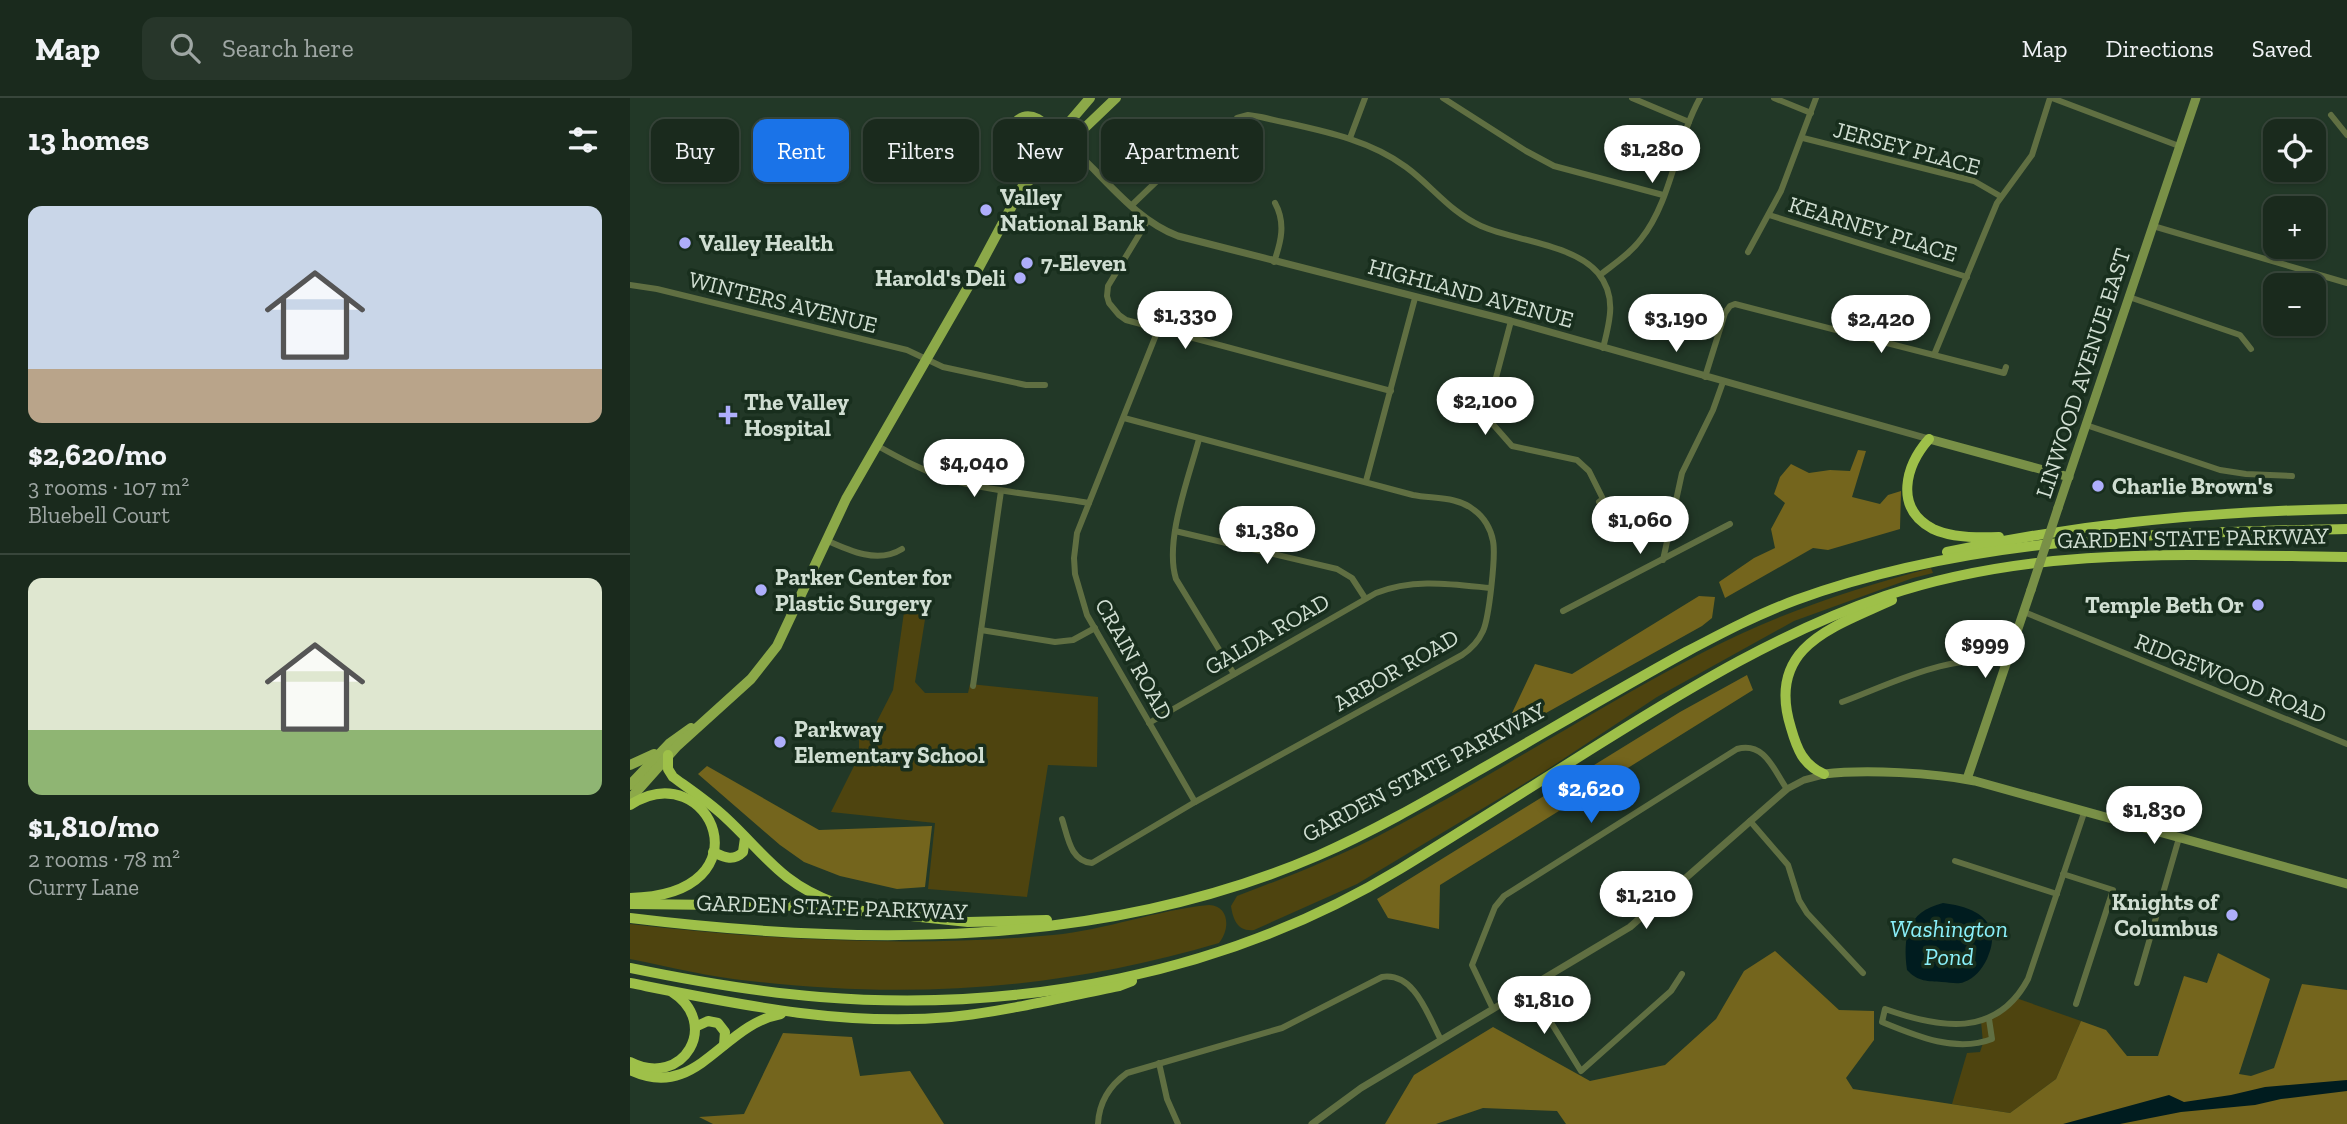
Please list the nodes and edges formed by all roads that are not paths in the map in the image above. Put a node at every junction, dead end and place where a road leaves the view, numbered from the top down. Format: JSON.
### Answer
{"nodes":[{"id":1,"x":1090,"y":98,"type":"edge"},
{"id":2,"x":1109,"y":98,"type":"edge"},
{"id":3,"x":1116,"y":98,"type":"edge"},
{"id":4,"x":1365,"y":98,"type":"edge"},
{"id":5,"x":1632,"y":98,"type":"edge"},
{"id":6,"x":1700,"y":98,"type":"edge"},
{"id":7,"x":1774,"y":98,"type":"edge"},
{"id":8,"x":1816,"y":98,"type":"edge"},
{"id":9,"x":2051,"y":98,"type":"edge"},
{"id":10,"x":2196,"y":98,"type":"edge"},
{"id":11,"x":1447,"y":99,"type":"edge"},
{"id":12,"x":1102,"y":111,"type":"junction"},
{"id":13,"x":1811,"y":114,"type":"junction"},
{"id":14,"x":2331,"y":114,"type":"dead end"},
{"id":15,"x":1237,"y":118,"type":"dead end"},
{"id":16,"x":1071,"y":119,"type":"edge"},
{"id":17,"x":1689,"y":122,"type":"junction"},
{"id":18,"x":1087,"y":125,"type":"edge"},
{"id":19,"x":2347,"y":135,"type":"edge"},
{"id":20,"x":1350,"y":138,"type":"junction"},
{"id":21,"x":1803,"y":138,"type":"junction"},
{"id":22,"x":2179,"y":146,"type":"junction"},
{"id":23,"x":1087,"y":161,"type":"edge"},
{"id":24,"x":1026,"y":182,"type":"edge"},
{"id":25,"x":1028,"y":182,"type":"edge"},
{"id":26,"x":1156,"y":182,"type":"edge"},
{"id":27,"x":1024,"y":186,"type":"junction"},
{"id":28,"x":1663,"y":195,"type":"junction"},
{"id":29,"x":2000,"y":196,"type":"junction"},
{"id":30,"x":1275,"y":203,"type":"dead end"},
{"id":31,"x":1132,"y":205,"type":"junction"},
{"id":32,"x":1769,"y":215,"type":"junction"},
{"id":33,"x":1148,"y":220,"type":"junction"},
{"id":34,"x":2152,"y":226,"type":"junction"},
{"id":35,"x":1748,"y":252,"type":"dead end"},
{"id":36,"x":1273,"y":261,"type":"junction"},
{"id":37,"x":1600,"y":275,"type":"junction"},
{"id":38,"x":1967,"y":276,"type":"junction"},
{"id":39,"x":2347,"y":283,"type":"edge"},
{"id":40,"x":630,"y":285,"type":"edge"},
{"id":41,"x":2129,"y":297,"type":"junction"},
{"id":42,"x":1415,"y":298,"type":"junction"},
{"id":43,"x":1511,"y":321,"type":"junction"},
{"id":44,"x":1158,"y":330,"type":"junction"},
{"id":45,"x":1603,"y":348,"type":"junction"},
{"id":46,"x":2251,"y":349,"type":"dead end"},
{"id":47,"x":1934,"y":355,"type":"junction"},
{"id":48,"x":926,"y":359,"type":"junction"},
{"id":49,"x":2006,"y":367,"type":"dead end"},
{"id":50,"x":1705,"y":377,"type":"junction"},
{"id":51,"x":1723,"y":382,"type":"junction"},
{"id":52,"x":1045,"y":385,"type":"dead end"},
{"id":53,"x":1391,"y":391,"type":"junction"},
{"id":54,"x":1124,"y":418,"type":"junction"},
{"id":55,"x":2086,"y":425,"type":"junction"},
{"id":56,"x":1199,"y":439,"type":"junction"},
{"id":57,"x":1929,"y":439,"type":"junction"},
{"id":58,"x":876,"y":445,"type":"junction"},
{"id":59,"x":2292,"y":476,"type":"dead end"},
{"id":60,"x":2069,"y":477,"type":"junction"},
{"id":61,"x":1366,"y":481,"type":"junction"},
{"id":62,"x":1000,"y":491,"type":"junction"},
{"id":63,"x":1599,"y":502,"type":"dead end"},
{"id":64,"x":1089,"y":503,"type":"junction"},
{"id":65,"x":2347,"y":509,"type":"edge"},
{"id":66,"x":1730,"y":524,"type":"dead end"},
{"id":67,"x":2113,"y":525,"type":"junction"},
{"id":68,"x":2347,"y":529,"type":"edge"},
{"id":69,"x":1175,"y":531,"type":"junction"},
{"id":70,"x":826,"y":540,"type":"junction"},
{"id":71,"x":902,"y":549,"type":"dead end"},
{"id":72,"x":2347,"y":557,"type":"edge"},
{"id":73,"x":1663,"y":560,"type":"junction"},
{"id":74,"x":1931,"y":582,"type":"junction"},
{"id":75,"x":1490,"y":588,"type":"junction"},
{"id":76,"x":1365,"y":598,"type":"junction"},
{"id":77,"x":1798,"y":599,"type":"junction"},
{"id":78,"x":1563,"y":611,"type":"dead end"},
{"id":79,"x":2024,"y":612,"type":"junction"},
{"id":80,"x":1095,"y":628,"type":"junction"},
{"id":81,"x":981,"y":630,"type":"junction"},
{"id":82,"x":2006,"y":665,"type":"junction"},
{"id":83,"x":1234,"y":674,"type":"junction"},
{"id":84,"x":973,"y":686,"type":"dead end"},
{"id":85,"x":1842,"y":702,"type":"dead end"},
{"id":86,"x":1150,"y":723,"type":"junction"},
{"id":87,"x":2347,"y":744,"type":"edge"},
{"id":88,"x":666,"y":752,"type":"junction"},
{"id":89,"x":630,"y":765,"type":"edge"},
{"id":90,"x":1824,"y":774,"type":"junction"},
{"id":91,"x":1967,"y":779,"type":"junction"},
{"id":92,"x":630,"y":785,"type":"edge"},
{"id":93,"x":1787,"y":789,"type":"junction"},
{"id":94,"x":630,"y":799,"type":"edge"},
{"id":95,"x":1195,"y":802,"type":"junction"},
{"id":96,"x":630,"y":804,"type":"edge"},
{"id":97,"x":2085,"y":810,"type":"junction"},
{"id":98,"x":1062,"y":818,"type":"dead end"},
{"id":99,"x":1750,"y":821,"type":"junction"},
{"id":100,"x":745,"y":838,"type":"junction"},
{"id":101,"x":2179,"y":838,"type":"junction"},
{"id":102,"x":713,"y":852,"type":"junction"},
{"id":103,"x":1955,"y":862,"type":"dead end"},
{"id":104,"x":2063,"y":874,"type":"junction"},
{"id":105,"x":2347,"y":884,"type":"edge"},
{"id":106,"x":2057,"y":894,"type":"junction"},
{"id":107,"x":630,"y":898,"type":"edge"},
{"id":108,"x":630,"y":904,"type":"edge"},
{"id":109,"x":851,"y":908,"type":"junction"},
{"id":110,"x":630,"y":918,"type":"edge"},
{"id":111,"x":1102,"y":919,"type":"junction"},
{"id":112,"x":1167,"y":967,"type":"junction"},
{"id":113,"x":630,"y":968,"type":"edge"},
{"id":114,"x":1682,"y":974,"type":"dead end"},
{"id":115,"x":1863,"y":974,"type":"dead end"},
{"id":116,"x":630,"y":983,"type":"edge"},
{"id":117,"x":2137,"y":983,"type":"dead end"},
{"id":118,"x":1530,"y":987,"type":"junction"},
{"id":119,"x":669,"y":991,"type":"junction"},
{"id":120,"x":2076,"y":1004,"type":"dead end"},
{"id":121,"x":1493,"y":1009,"type":"junction"},
{"id":122,"x":793,"y":1012,"type":"junction"},
{"id":123,"x":1989,"y":1018,"type":"junction"},
{"id":124,"x":695,"y":1027,"type":"junction"},
{"id":125,"x":1441,"y":1040,"type":"junction"},
{"id":126,"x":724,"y":1045,"type":"junction"},
{"id":127,"x":630,"y":1062,"type":"edge"},
{"id":128,"x":1158,"y":1063,"type":"junction"},
{"id":129,"x":630,"y":1070,"type":"edge"},
{"id":130,"x":1098,"y":1124,"type":"edge"},
{"id":131,"x":1178,"y":1124,"type":"edge"},
{"id":132,"x":1312,"y":1124,"type":"edge"}],
"edges":[{"from":1,"to":16,"type":"main road"},
{"from":2,"to":12,"type":"main road"},
{"from":3,"to":12,"type":"main road"},
{"from":4,"to":20,"type":"street"},
{"from":5,"to":17,"type":"street"},
{"from":6,"to":17,"type":"street"},
{"from":7,"to":13,"type":"street"},
{"from":8,"to":13,"type":"street"},
{"from":9,"to":22,"type":"street"},
{"from":9,"to":29,"type":"street"},
{"from":10,"to":22,"type":"main road","name":"LINWOOD AVENUE EAST"},
{"from":11,"to":28,"type":"street"},
{"from":12,"to":18,"type":"main road"},
{"from":13,"to":21,"type":"street"},
{"from":14,"to":19,"type":"street"},
{"from":15,"to":20,"type":"street"},
{"from":17,"to":28,"type":"street"},
{"from":20,"to":37,"type":"street"},
{"from":21,"to":29,"type":"street","name":"JERSEY PLACE"},
{"from":21,"to":32,"type":"street"},
{"from":22,"to":34,"type":"main road","name":"LINWOOD AVENUE EAST"},
{"from":23,"to":31,"type":"street","name":"HIGHLAND AVENUE"},
{"from":24,"to":27,"type":"main road"},
{"from":25,"to":27,"type":"main road"},
{"from":26,"to":31,"type":"street"},
{"from":27,"to":48,"type":"main road"},
{"from":28,"to":37,"type":"street"},
{"from":29,"to":38,"type":"street"},
{"from":30,"to":36,"type":"street"},
{"from":31,"to":33,"type":"street","name":"HIGHLAND AVENUE"},
{"from":32,"to":35,"type":"street"},
{"from":32,"to":38,"type":"street","name":"KEARNEY PLACE"},
{"from":33,"to":36,"type":"street","name":"HIGHLAND AVENUE"},
{"from":33,"to":44,"type":"street"},
{"from":34,"to":39,"type":"street"},
{"from":34,"to":41,"type":"main road","name":"LINWOOD AVENUE EAST"},
{"from":36,"to":42,"type":"street","name":"HIGHLAND AVENUE"},
{"from":37,"to":45,"type":"street"},
{"from":38,"to":47,"type":"street"},
{"from":40,"to":48,"type":"street","name":"WINTERS AVENUE"},
{"from":41,"to":46,"type":"street"},
{"from":41,"to":55,"type":"main road","name":"LINWOOD AVENUE EAST"},
{"from":42,"to":43,"type":"street","name":"HIGHLAND AVENUE"},
{"from":42,"to":53,"type":"street"},
{"from":43,"to":45,"type":"street","name":"HIGHLAND AVENUE"},
{"from":43,"to":63,"type":"street"},
{"from":44,"to":53,"type":"street"},
{"from":44,"to":54,"type":"street","name":"CRAIN ROAD"},
{"from":45,"to":50,"type":"street","name":"HIGHLAND AVENUE"},
{"from":47,"to":49,"type":"street"},
{"from":47,"to":50,"type":"street"},
{"from":48,"to":52,"type":"street","name":"WINTERS AVENUE"},
{"from":48,"to":58,"type":"main road"},
{"from":50,"to":51,"type":"street","name":"HIGHLAND AVENUE"},
{"from":51,"to":57,"type":"street","name":"HIGHLAND AVENUE"},
{"from":51,"to":73,"type":"street"},
{"from":53,"to":61,"type":"street"},
{"from":54,"to":56,"type":"street","name":"ARBOR ROAD"},
{"from":54,"to":64,"type":"street","name":"CRAIN ROAD"},
{"from":55,"to":59,"type":"street"},
{"from":55,"to":60,"type":"main road","name":"LINWOOD AVENUE EAST"},
{"from":56,"to":61,"type":"street","name":"ARBOR ROAD"},
{"from":56,"to":69,"type":"street"},
{"from":57,"to":60,"type":"main road","name":"HIGHLAND AVENUE"},
{"from":57,"to":67,"type":"highway"},
{"from":58,"to":62,"type":"street"},
{"from":58,"to":70,"type":"main road"},
{"from":60,"to":79,"type":"main road","name":"LINWOOD AVENUE EAST","bridge":true},
{"from":61,"to":75,"type":"street","name":"ARBOR ROAD"},
{"from":62,"to":64,"type":"street"},
{"from":62,"to":81,"type":"street"},
{"from":64,"to":80,"type":"street","name":"CRAIN ROAD"},
{"from":65,"to":67,"type":"highway","name":"GARDEN STATE PARKWAY"},
{"from":66,"to":73,"type":"street"},
{"from":67,"to":77,"type":"highway","name":"GARDEN STATE PARKWAY"},
{"from":68,"to":77,"type":"highway","name":"GARDEN STATE PARKWAY"},
{"from":69,"to":76,"type":"street"},
{"from":69,"to":83,"type":"street"},
{"from":70,"to":71,"type":"street"},
{"from":70,"to":88,"type":"main road"},
{"from":72,"to":74,"type":"highway","name":"GARDEN STATE PARKWAY"},
{"from":73,"to":78,"type":"street"},
{"from":74,"to":90,"type":"highway"},
{"from":74,"to":112,"type":"highway","name":"GARDEN STATE PARKWAY"},
{"from":75,"to":76,"type":"street","name":"GALDA ROAD"},
{"from":75,"to":95,"type":"street","name":"ARBOR ROAD"},
{"from":76,"to":83,"type":"street","name":"GALDA ROAD"},
{"from":77,"to":111,"type":"highway","name":"GARDEN STATE PARKWAY"},
{"from":79,"to":82,"type":"main road","name":"LINWOOD AVENUE EAST"},
{"from":79,"to":87,"type":"street","name":"RIDGEWOOD ROAD"},
{"from":80,"to":81,"type":"street"},
{"from":80,"to":86,"type":"street","name":"CRAIN ROAD"},
{"from":81,"to":84,"type":"street"},
{"from":82,"to":85,"type":"street"},
{"from":82,"to":91,"type":"main road","name":"LINWOOD AVENUE EAST"},
{"from":83,"to":86,"type":"street","name":"GALDA ROAD"},
{"from":86,"to":95,"type":"street","name":"CRAIN ROAD"},
{"from":88,"to":89,"type":"main road"},
{"from":88,"to":92,"type":"main road"},
{"from":88,"to":94,"type":"main road"},
{"from":88,"to":100,"type":"highway"},
{"from":90,"to":91,"type":"main road"},
{"from":90,"to":93,"type":"street"},
{"from":91,"to":97,"type":"main road"},
{"from":93,"to":99,"type":"street"},
{"from":93,"to":121,"type":"street"},
{"from":95,"to":98,"type":"street","name":"ARBOR ROAD"},
{"from":96,"to":102,"type":"highway"},
{"from":97,"to":101,"type":"main road"},
{"from":97,"to":104,"type":"street"},
{"from":99,"to":115,"type":"street"},
{"from":99,"to":118,"type":"street"},
{"from":100,"to":102,"type":"highway"},
{"from":100,"to":109,"type":"highway"},
{"from":101,"to":105,"type":"main road"},
{"from":101,"to":117,"type":"street"},
{"from":102,"to":107,"type":"highway"},
{"from":103,"to":106,"type":"street"},
{"from":104,"to":106,"type":"street"},
{"from":104,"to":120,"type":"street"},
{"from":106,"to":123,"type":"street"},
{"from":108,"to":109,"type":"highway"},
{"from":109,"to":111,"type":"highway"},
{"from":110,"to":111,"type":"highway","name":"GARDEN STATE PARKWAY"},
{"from":112,"to":113,"type":"highway","name":"GARDEN STATE PARKWAY"},
{"from":112,"to":122,"type":"highway"},
{"from":114,"to":118,"type":"street"},
{"from":116,"to":119,"type":"highway"},
{"from":118,"to":121,"type":"street"},
{"from":119,"to":122,"type":"highway"},
{"from":119,"to":124,"type":"highway"},
{"from":121,"to":125,"type":"street"},
{"from":122,"to":126,"type":"highway"},
{"from":123,"to":123,"type":"street"},
{"from":124,"to":126,"type":"highway"},
{"from":124,"to":127,"type":"highway"},
{"from":125,"to":128,"type":"street"},
{"from":125,"to":132,"type":"street"},
{"from":126,"to":129,"type":"highway"},
{"from":128,"to":130,"type":"street"},
{"from":128,"to":131,"type":"street"}]}
